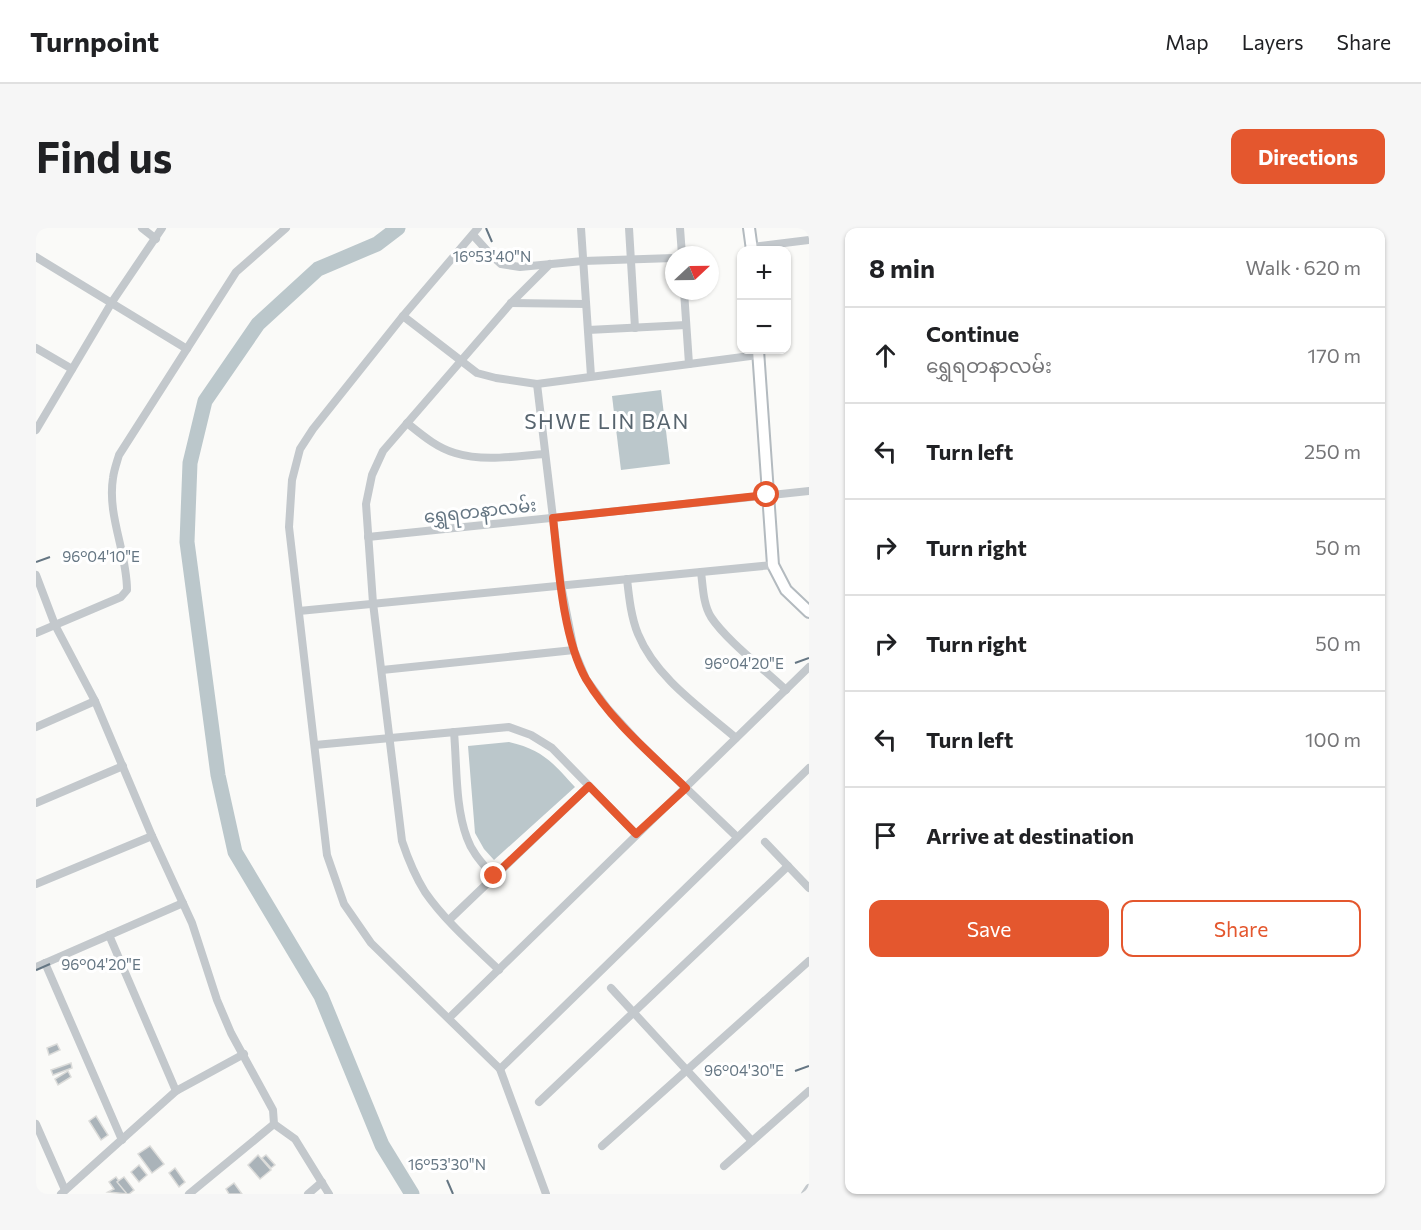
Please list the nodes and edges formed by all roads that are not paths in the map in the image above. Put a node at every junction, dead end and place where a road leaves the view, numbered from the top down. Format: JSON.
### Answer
{"nodes":[{"id":1,"x":142,"y":228,"type":"edge"},
{"id":2,"x":162,"y":228,"type":"edge"},
{"id":3,"x":286,"y":228,"type":"edge"},
{"id":4,"x":581,"y":228,"type":"edge"},
{"id":5,"x":629,"y":228,"type":"edge"},
{"id":6,"x":680,"y":228,"type":"edge"},
{"id":7,"x":750,"y":228,"type":"edge"},
{"id":8,"x":475,"y":231,"type":"edge"},
{"id":9,"x":156,"y":239,"type":"junction"},
{"id":10,"x":809,"y":240,"type":"edge"},
{"id":11,"x":681,"y":246,"type":"edge"},
{"id":12,"x":752,"y":246,"type":"edge"},
{"id":13,"x":771,"y":246,"type":"edge"},
{"id":14,"x":36,"y":257,"type":"edge"},
{"id":15,"x":665,"y":258,"type":"edge"},
{"id":16,"x":631,"y":260,"type":"junction"},
{"id":17,"x":583,"y":261,"type":"junction"},
{"id":18,"x":550,"y":264,"type":"junction"},
{"id":19,"x":685,"y":300,"type":"edge"},
{"id":20,"x":112,"y":302,"type":"junction"},
{"id":21,"x":511,"y":303,"type":"junction"},
{"id":22,"x":586,"y":304,"type":"junction"},
{"id":23,"x":404,"y":316,"type":"junction"},
{"id":24,"x":686,"y":325,"type":"junction"},
{"id":25,"x":635,"y":327,"type":"junction"},
{"id":26,"x":588,"y":330,"type":"junction"},
{"id":27,"x":36,"y":348,"type":"edge"},
{"id":28,"x":187,"y":349,"type":"junction"},
{"id":29,"x":746,"y":354,"type":"edge"},
{"id":30,"x":758,"y":354,"type":"edge"},
{"id":31,"x":461,"y":360,"type":"junction"},
{"id":32,"x":689,"y":364,"type":"junction"},
{"id":33,"x":72,"y":369,"type":"junction"},
{"id":34,"x":591,"y":376,"type":"junction"},
{"id":35,"x":537,"y":384,"type":"junction"},
{"id":36,"x":407,"y":423,"type":"junction"},
{"id":37,"x":36,"y":430,"type":"edge"},
{"id":38,"x":545,"y":454,"type":"junction"},
{"id":39,"x":809,"y":490,"type":"edge"},
{"id":40,"x":767,"y":495,"type":"junction"},
{"id":41,"x":553,"y":518,"type":"junction"},
{"id":42,"x":368,"y":537,"type":"junction"},
{"id":43,"x":773,"y":565,"type":"junction"},
{"id":44,"x":701,"y":572,"type":"junction"},
{"id":45,"x":36,"y":575,"type":"edge"},
{"id":46,"x":627,"y":579,"type":"junction"},
{"id":47,"x":561,"y":585,"type":"junction"},
{"id":48,"x":373,"y":603,"type":"junction"},
{"id":49,"x":299,"y":610,"type":"junction"},
{"id":50,"x":809,"y":612,"type":"edge"},
{"id":51,"x":55,"y":625,"type":"junction"},
{"id":52,"x":36,"y":633,"type":"edge"},
{"id":53,"x":574,"y":650,"type":"junction"},
{"id":54,"x":809,"y":667,"type":"edge"},
{"id":55,"x":382,"y":670,"type":"junction"},
{"id":56,"x":786,"y":690,"type":"junction"},
{"id":57,"x":96,"y":701,"type":"junction"},
{"id":58,"x":36,"y":727,"type":"edge"},
{"id":59,"x":454,"y":732,"type":"junction"},
{"id":60,"x":391,"y":738,"type":"junction"},
{"id":61,"x":736,"y":738,"type":"junction"},
{"id":62,"x":315,"y":745,"type":"junction"},
{"id":63,"x":123,"y":766,"type":"junction"},
{"id":64,"x":809,"y":768,"type":"edge"},
{"id":65,"x":589,"y":786,"type":"junction"},
{"id":66,"x":686,"y":788,"type":"junction"},
{"id":67,"x":36,"y":803,"type":"edge"},
{"id":68,"x":636,"y":834,"type":"junction"},
{"id":69,"x":152,"y":836,"type":"junction"},
{"id":70,"x":737,"y":837,"type":"junction"},
{"id":71,"x":765,"y":842,"type":"dead end"},
{"id":72,"x":788,"y":866,"type":"junction"},
{"id":73,"x":494,"y":876,"type":"junction"},
{"id":74,"x":36,"y":884,"type":"edge"},
{"id":75,"x":809,"y":888,"type":"edge"},
{"id":76,"x":183,"y":903,"type":"junction"},
{"id":77,"x":449,"y":920,"type":"junction"},
{"id":78,"x":109,"y":935,"type":"junction"},
{"id":79,"x":809,"y":961,"type":"edge"},
{"id":80,"x":45,"y":963,"type":"junction"},
{"id":81,"x":36,"y":967,"type":"edge"},
{"id":82,"x":499,"y":970,"type":"junction"},
{"id":83,"x":611,"y":988,"type":"dead end"},
{"id":84,"x":634,"y":1012,"type":"junction"},
{"id":85,"x":449,"y":1018,"type":"junction"},
{"id":86,"x":244,"y":1054,"type":"junction"},
{"id":87,"x":500,"y":1069,"type":"junction"},
{"id":88,"x":686,"y":1071,"type":"junction"},
{"id":89,"x":176,"y":1091,"type":"junction"},
{"id":90,"x":809,"y":1091,"type":"edge"},
{"id":91,"x":539,"y":1102,"type":"dead end"},
{"id":92,"x":36,"y":1124,"type":"edge"},
{"id":93,"x":274,"y":1124,"type":"junction"},
{"id":94,"x":122,"y":1140,"type":"junction"},
{"id":95,"x":752,"y":1141,"type":"junction"},
{"id":96,"x":602,"y":1146,"type":"dead end"},
{"id":97,"x":724,"y":1166,"type":"dead end"},
{"id":98,"x":322,"y":1182,"type":"junction"},
{"id":99,"x":809,"y":1188,"type":"edge"},
{"id":100,"x":63,"y":1192,"type":"edge"},
{"id":101,"x":189,"y":1194,"type":"edge"},
{"id":102,"x":308,"y":1194,"type":"edge"},
{"id":103,"x":329,"y":1194,"type":"edge"},
{"id":104,"x":546,"y":1194,"type":"edge"},
{"id":105,"x":805,"y":1194,"type":"edge"}],
"edges":[{"from":1,"to":9,"type":"street"},
{"from":2,"to":9,"type":"street"},
{"from":3,"to":28,"type":"street"},
{"from":4,"to":17,"type":"street"},
{"from":5,"to":16,"type":"street"},
{"from":6,"to":11,"type":"street"},
{"from":7,"to":12,"type":"street"},
{"from":8,"to":18,"type":"street"},
{"from":8,"to":23,"type":"street"},
{"from":9,"to":20,"type":"street"},
{"from":10,"to":13,"type":"street"},
{"from":14,"to":20,"type":"street"},
{"from":15,"to":16,"type":"street"},
{"from":16,"to":17,"type":"street"},
{"from":16,"to":25,"type":"street"},
{"from":17,"to":18,"type":"street"},
{"from":17,"to":22,"type":"street"},
{"from":18,"to":21,"type":"street"},
{"from":19,"to":24,"type":"street"},
{"from":20,"to":28,"type":"street"},
{"from":20,"to":33,"type":"street"},
{"from":21,"to":22,"type":"street"},
{"from":21,"to":31,"type":"street"},
{"from":22,"to":26,"type":"street"},
{"from":23,"to":31,"type":"street"},
{"from":23,"to":49,"type":"street"},
{"from":24,"to":25,"type":"street"},
{"from":24,"to":32,"type":"street"},
{"from":25,"to":26,"type":"street"},
{"from":26,"to":34,"type":"street"},
{"from":27,"to":33,"type":"street"},
{"from":28,"to":51,"type":"street"},
{"from":29,"to":32,"type":"street"},
{"from":30,"to":40,"type":"street"},
{"from":31,"to":35,"type":"street"},
{"from":31,"to":36,"type":"street"},
{"from":32,"to":34,"type":"street"},
{"from":33,"to":37,"type":"street"},
{"from":34,"to":35,"type":"street"},
{"from":35,"to":38,"type":"street"},
{"from":36,"to":38,"type":"street"},
{"from":36,"to":42,"type":"street"},
{"from":38,"to":41,"type":"street"},
{"from":39,"to":40,"type":"street","name":"ရွှေရတနာလမ်း"},
{"from":40,"to":41,"type":"street","name":"ရွှေရတနာလမ်း"},
{"from":40,"to":43,"type":"street"},
{"from":41,"to":42,"type":"street","name":"ရွှေရတနာလမ်း"},
{"from":41,"to":47,"type":"street"},
{"from":42,"to":48,"type":"street"},
{"from":43,"to":44,"type":"street"},
{"from":43,"to":50,"type":"street"},
{"from":44,"to":46,"type":"street"},
{"from":44,"to":56,"type":"street"},
{"from":45,"to":51,"type":"street"},
{"from":46,"to":47,"type":"street"},
{"from":46,"to":61,"type":"street"},
{"from":47,"to":48,"type":"street"},
{"from":47,"to":53,"type":"street"},
{"from":48,"to":49,"type":"street"},
{"from":48,"to":55,"type":"street"},
{"from":49,"to":62,"type":"street"},
{"from":51,"to":52,"type":"street"},
{"from":51,"to":57,"type":"street"},
{"from":53,"to":55,"type":"street"},
{"from":53,"to":66,"type":"street"},
{"from":54,"to":56,"type":"street"},
{"from":55,"to":60,"type":"street"},
{"from":56,"to":61,"type":"street"},
{"from":57,"to":58,"type":"street"},
{"from":57,"to":63,"type":"street"},
{"from":59,"to":60,"type":"street"},
{"from":59,"to":65,"type":"street"},
{"from":59,"to":73,"type":"street"},
{"from":60,"to":62,"type":"street"},
{"from":60,"to":77,"type":"street"},
{"from":61,"to":66,"type":"street"},
{"from":62,"to":85,"type":"street"},
{"from":63,"to":67,"type":"street"},
{"from":63,"to":69,"type":"street"},
{"from":64,"to":70,"type":"street"},
{"from":65,"to":68,"type":"street"},
{"from":65,"to":73,"type":"street"},
{"from":66,"to":68,"type":"street"},
{"from":66,"to":70,"type":"street"},
{"from":68,"to":82,"type":"street"},
{"from":69,"to":74,"type":"street"},
{"from":69,"to":76,"type":"street"},
{"from":70,"to":87,"type":"street"},
{"from":71,"to":72,"type":"street"},
{"from":72,"to":75,"type":"street"},
{"from":72,"to":84,"type":"street"},
{"from":73,"to":77,"type":"street"},
{"from":76,"to":78,"type":"street"},
{"from":76,"to":86,"type":"street"},
{"from":77,"to":82,"type":"street"},
{"from":78,"to":80,"type":"street"},
{"from":78,"to":89,"type":"street"},
{"from":79,"to":88,"type":"street"},
{"from":80,"to":81,"type":"street"},
{"from":80,"to":94,"type":"street"},
{"from":82,"to":85,"type":"street"},
{"from":83,"to":84,"type":"street"},
{"from":84,"to":88,"type":"street"},
{"from":84,"to":91,"type":"street"},
{"from":85,"to":87,"type":"street"},
{"from":86,"to":89,"type":"street"},
{"from":86,"to":93,"type":"street"},
{"from":87,"to":104,"type":"street"},
{"from":88,"to":95,"type":"street"},
{"from":88,"to":96,"type":"street"},
{"from":89,"to":94,"type":"street"},
{"from":90,"to":95,"type":"street"},
{"from":92,"to":100,"type":"street"},
{"from":93,"to":98,"type":"street"},
{"from":93,"to":101,"type":"street"},
{"from":94,"to":100,"type":"street"},
{"from":95,"to":97,"type":"street"},
{"from":98,"to":102,"type":"street"},
{"from":98,"to":103,"type":"street"},
{"from":99,"to":105,"type":"street"}]}
